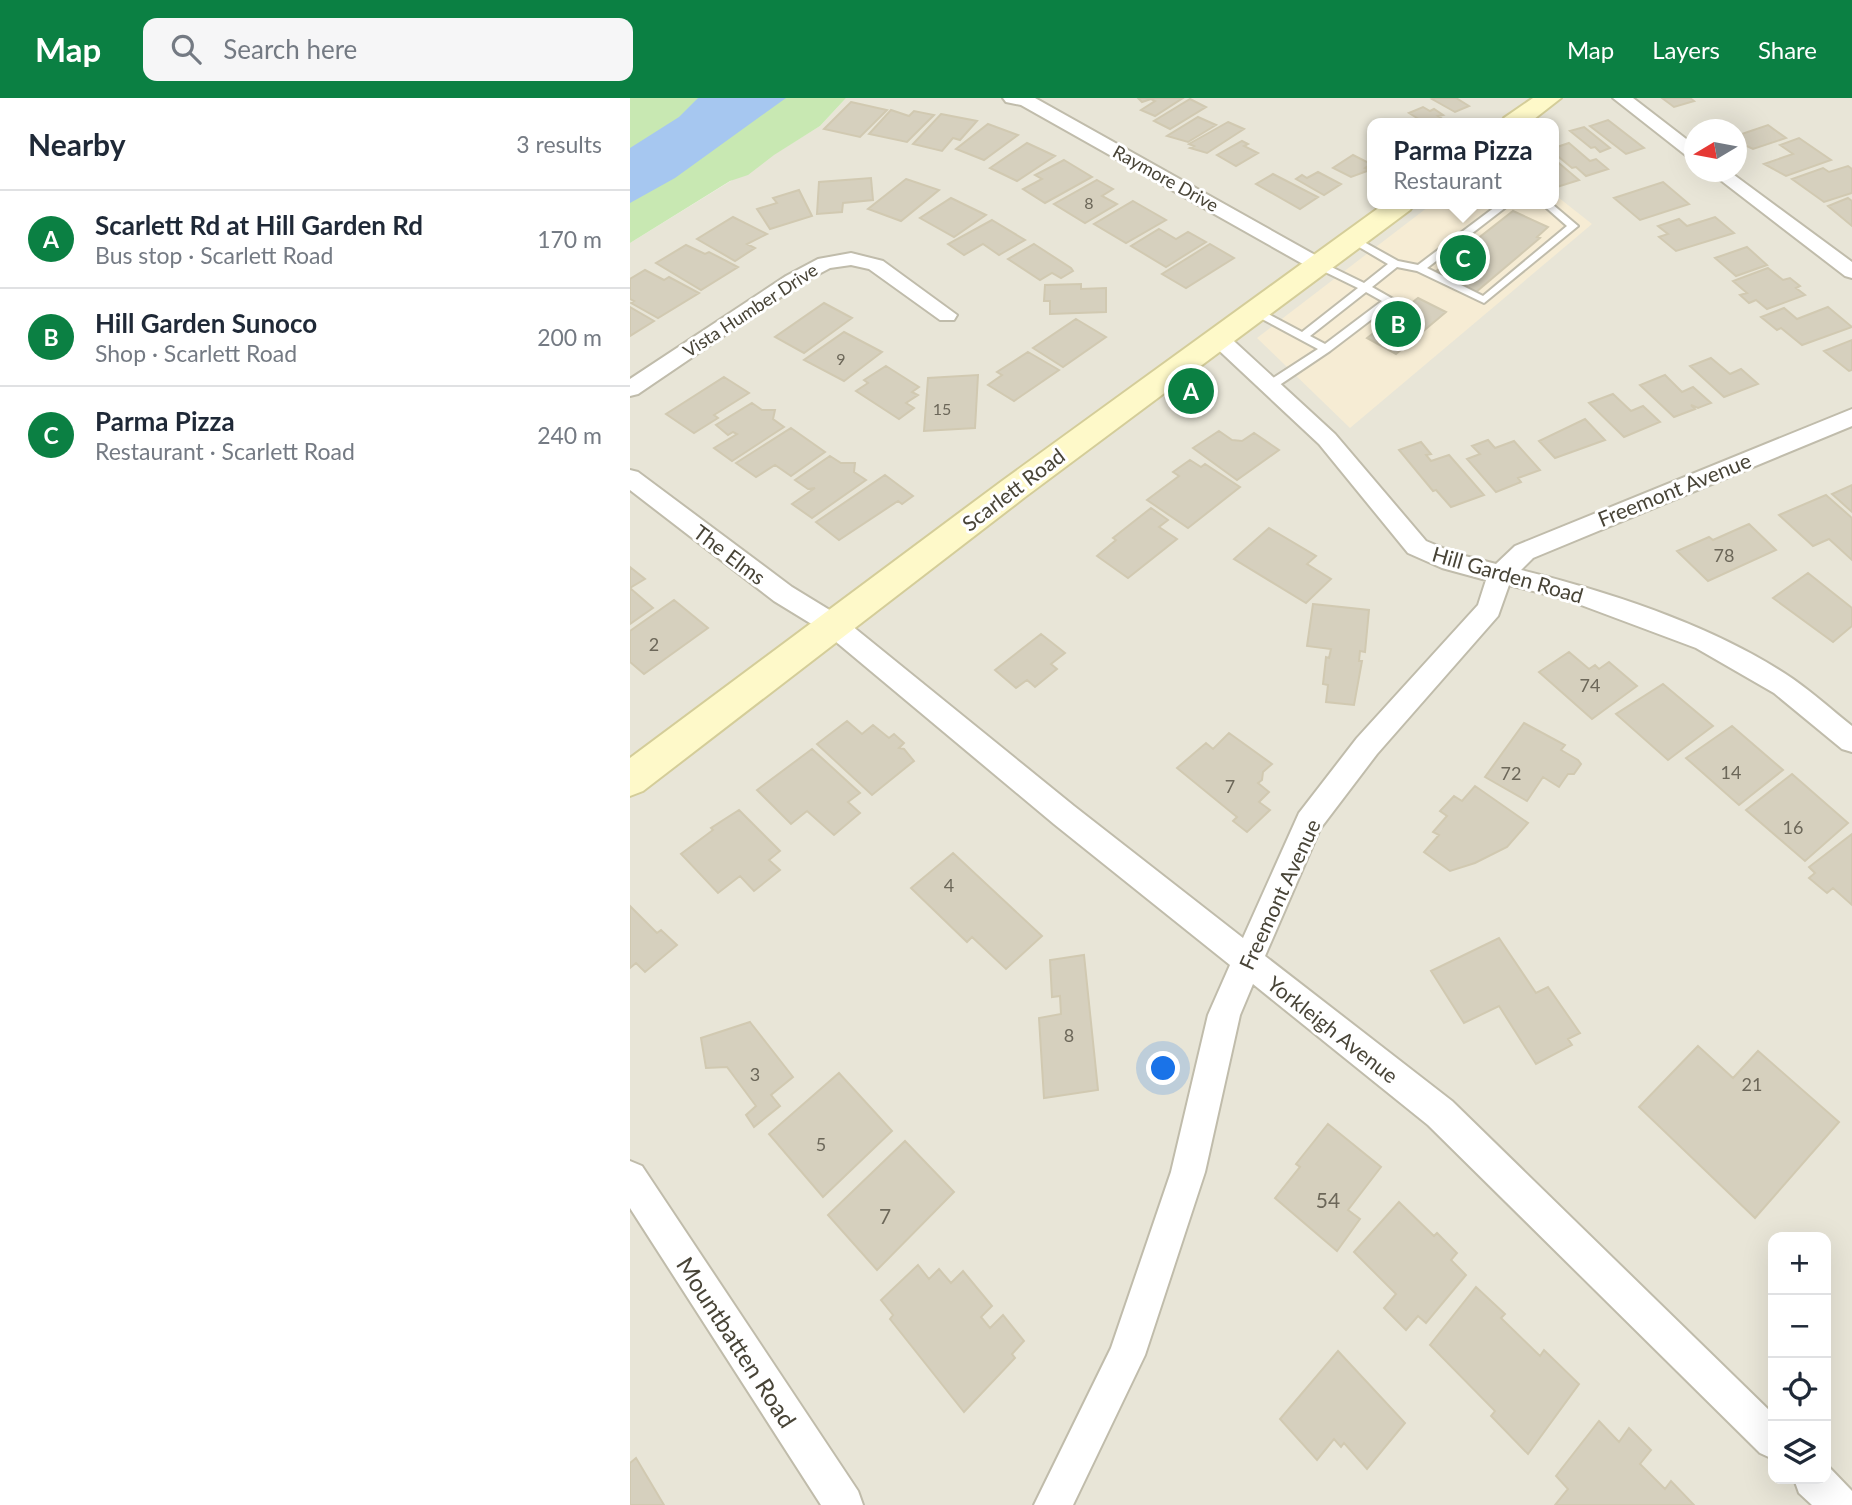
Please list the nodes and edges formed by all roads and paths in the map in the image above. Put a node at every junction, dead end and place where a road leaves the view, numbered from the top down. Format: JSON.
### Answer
{"nodes":[{"id":1,"x":1549,"y":98,"type":"edge"},
{"id":2,"x":1622,"y":98,"type":"edge"},
{"id":3,"x":1023,"y":99,"type":"edge"},
{"id":4,"x":1520,"y":118,"type":"edge"},
{"id":5,"x":1684,"y":145,"type":"edge"},
{"id":6,"x":1732,"y":182,"type":"edge"},
{"id":7,"x":1394,"y":209,"type":"edge"},
{"id":8,"x":1498,"y":209,"type":"edge"},
{"id":9,"x":1553,"y":209,"type":"edge"},
{"id":10,"x":1352,"y":239,"type":"junction"},
{"id":11,"x":1317,"y":264,"type":"junction"},
{"id":12,"x":1395,"y":264,"type":"junction"},
{"id":13,"x":1420,"y":268,"type":"junction"},
{"id":14,"x":1852,"y":272,"type":"edge"},
{"id":15,"x":1365,"y":287,"type":"junction"},
{"id":16,"x":1253,"y":310,"type":"junction"},
{"id":17,"x":947,"y":315,"type":"dead end"},
{"id":18,"x":1304,"y":335,"type":"junction"},
{"id":19,"x":1217,"y":337,"type":"junction"},
{"id":20,"x":1326,"y":349,"type":"junction"},
{"id":21,"x":1270,"y":385,"type":"junction"},
{"id":22,"x":630,"y":389,"type":"edge"},
{"id":23,"x":1852,"y":416,"type":"edge"},
{"id":24,"x":630,"y":478,"type":"edge"},
{"id":25,"x":1500,"y":575,"type":"junction"},
{"id":26,"x":832,"y":624,"type":"junction"},
{"id":27,"x":1852,"y":741,"type":"edge"},
{"id":28,"x":630,"y":780,"type":"edge"},
{"id":29,"x":1247,"y":961,"type":"junction"},
{"id":30,"x":630,"y":1178,"type":"edge"},
{"id":31,"x":1768,"y":1435,"type":"edge"},
{"id":32,"x":1818,"y":1484,"type":"edge"},
{"id":33,"x":844,"y":1505,"type":"edge"},
{"id":34,"x":1053,"y":1505,"type":"edge"},
{"id":35,"x":1839,"y":1505,"type":"edge"}],
"edges":[{"from":1,"to":4,"type":"main road"},
{"from":2,"to":5,"type":"street"},
{"from":3,"to":11,"type":"street","name":"Raymore Drive"},
{"from":6,"to":14,"type":"street"},
{"from":7,"to":10,"type":"main road","name":"Scarlett Road"},
{"from":8,"to":13,"type":"lane"},
{"from":9,"to":13,"type":"lane"},
{"from":10,"to":11,"type":"main road","name":"Scarlett Road"},
{"from":10,"to":12,"type":"lane"},
{"from":11,"to":15,"type":"lane"},
{"from":11,"to":16,"type":"main road","name":"Scarlett Road"},
{"from":12,"to":13,"type":"lane"},
{"from":12,"to":15,"type":"lane"},
{"from":15,"to":18,"type":"lane"},
{"from":15,"to":20,"type":"lane"},
{"from":16,"to":18,"type":"lane"},
{"from":16,"to":19,"type":"main road","name":"Scarlett Road"},
{"from":17,"to":22,"type":"street","name":"Vista Humber Drive"},
{"from":18,"to":20,"type":"lane"},
{"from":19,"to":21,"type":"street","name":"Hill Garden Road"},
{"from":19,"to":26,"type":"main road","name":"Scarlett Road"},
{"from":20,"to":21,"type":"lane"},
{"from":21,"to":25,"type":"street","name":"Hill Garden Road"},
{"from":23,"to":25,"type":"street","name":"Freemont Avenue"},
{"from":24,"to":26,"type":"street","name":"The Elms"},
{"from":25,"to":27,"type":"street","name":"Hill Garden Road"},
{"from":25,"to":29,"type":"street","name":"Freemont Avenue"},
{"from":26,"to":28,"type":"main road","name":"Scarlett Road"},
{"from":26,"to":29,"type":"street","name":"Yorkleigh Avenue"},
{"from":29,"to":31,"type":"street","name":"Yorkleigh Avenue"},
{"from":29,"to":34,"type":"street","name":"Freemont Avenue"},
{"from":30,"to":33,"type":"street","name":"Mountbatten Road"},
{"from":32,"to":35,"type":"street"}]}
